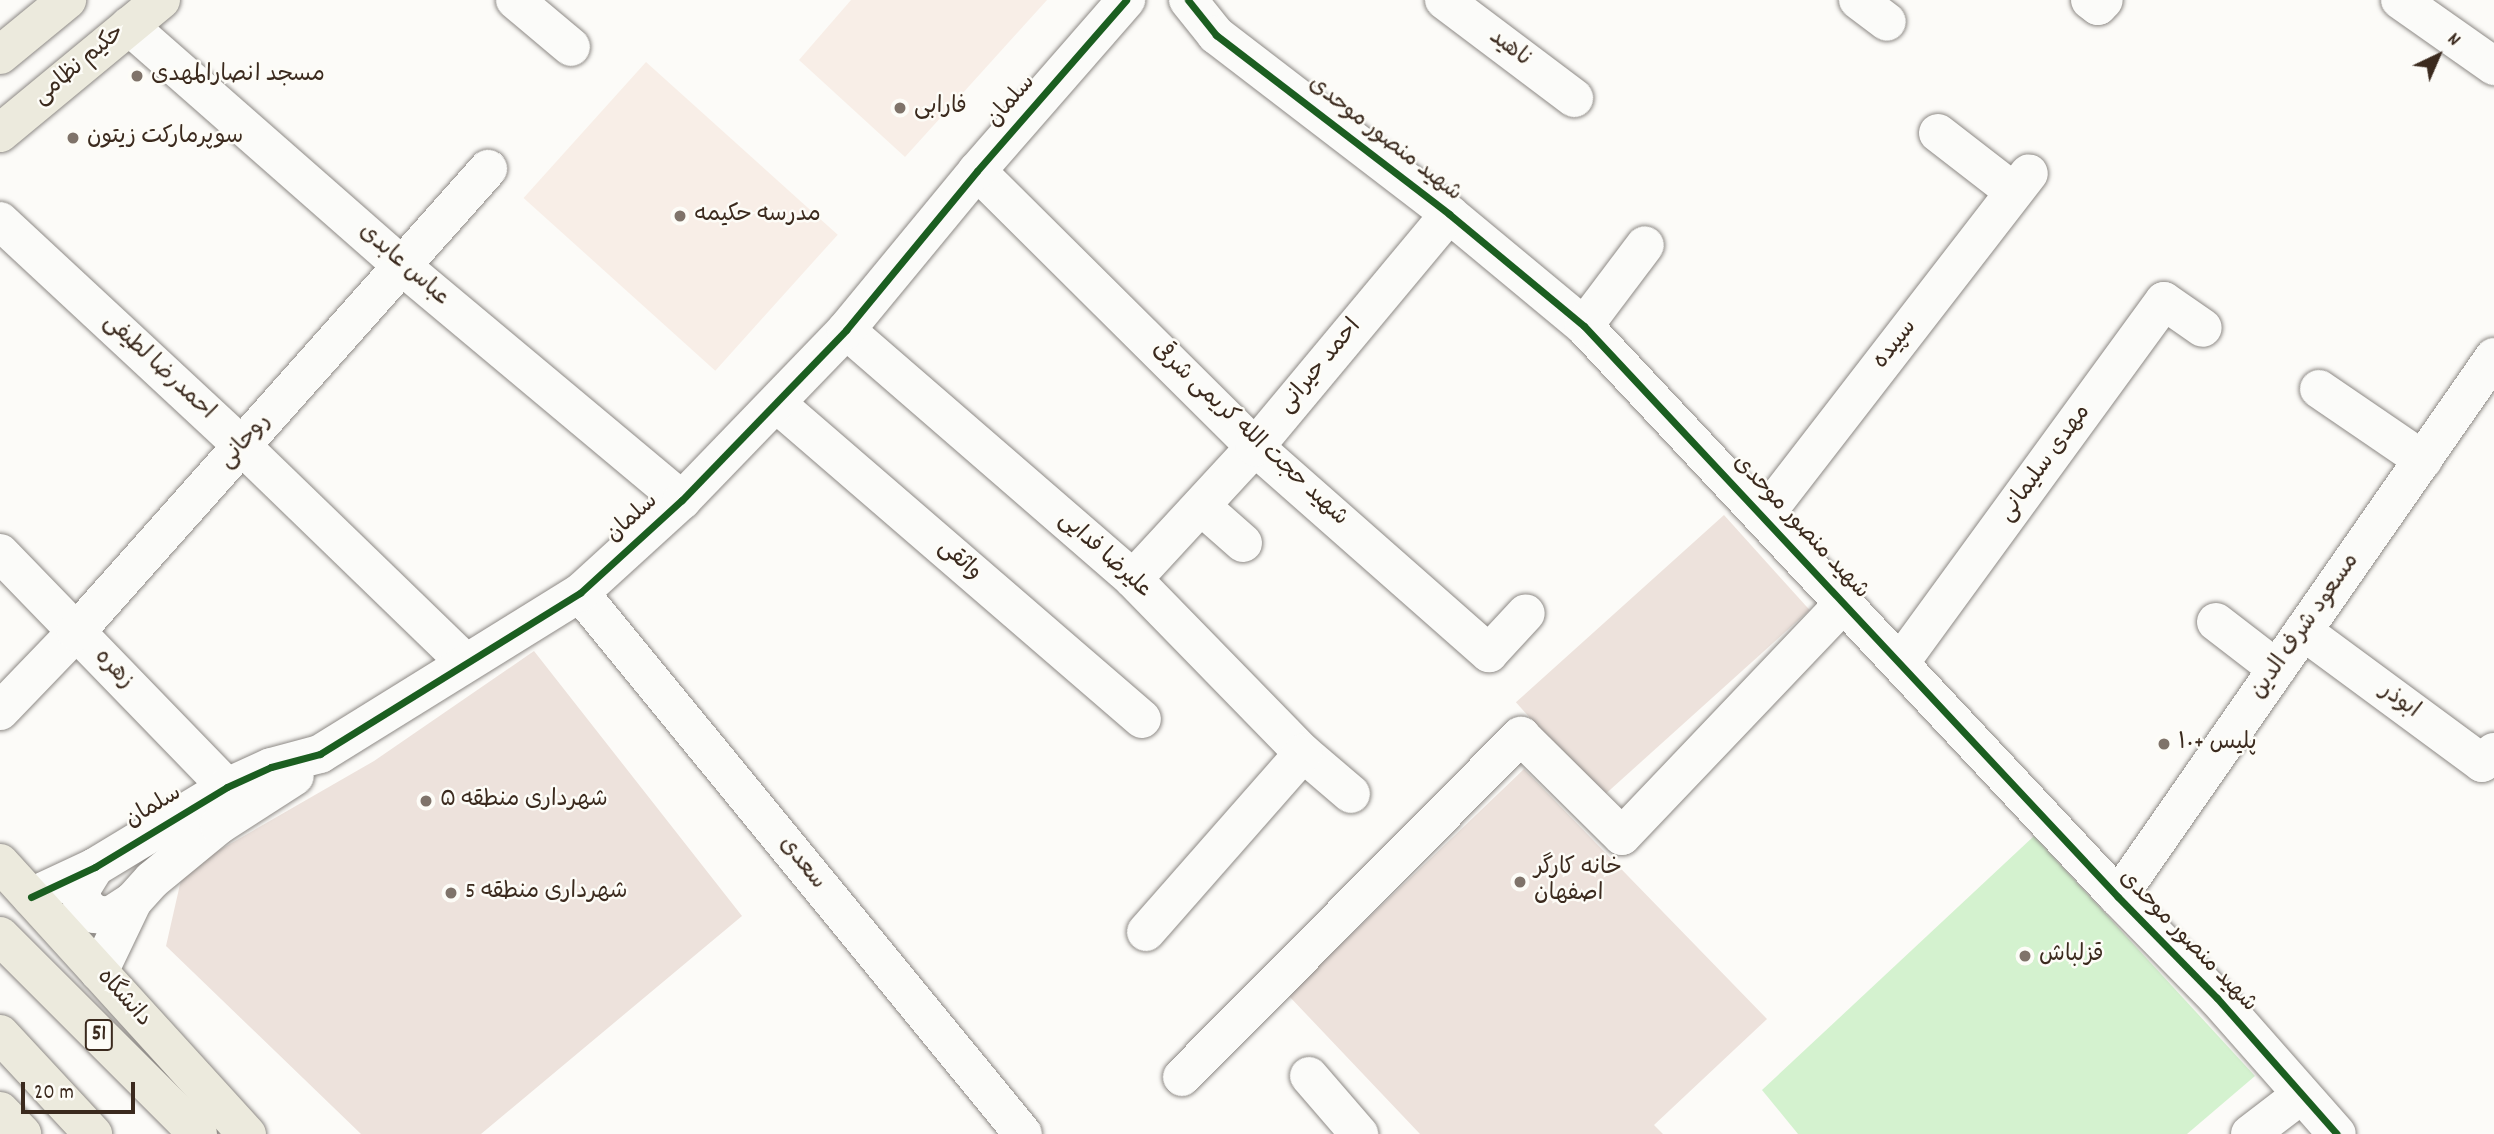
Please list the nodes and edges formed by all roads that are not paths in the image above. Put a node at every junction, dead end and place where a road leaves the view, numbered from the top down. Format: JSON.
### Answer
{"nodes":[{"id":1,"x":67,"y":0,"type":"edge"},
{"id":2,"x":160,"y":0,"type":"edge"},
{"id":3,"x":514,"y":0,"type":"edge"},
{"id":4,"x":1126,"y":0,"type":"edge"},
{"id":5,"x":1188,"y":0,"type":"edge"},
{"id":6,"x":1444,"y":0,"type":"edge"},
{"id":7,"x":2090,"y":0,"type":"edge"},
{"id":8,"x":2104,"y":0,"type":"edge"},
{"id":9,"x":2400,"y":0,"type":"edge"},
{"id":10,"x":129,"y":26,"type":"junction"},
{"id":11,"x":571,"y":47,"type":"dead end"},
{"id":12,"x":0,"y":55,"type":"edge"},
{"id":13,"x":2494,"y":66,"type":"edge"},
{"id":14,"x":1574,"y":99,"type":"dead end"},
{"id":15,"x":0,"y":132,"type":"edge"},
{"id":16,"x":1938,"y":133,"type":"dead end"},
{"id":17,"x":488,"y":169,"type":"dead end"},
{"id":18,"x":977,"y":171,"type":"junction"},
{"id":19,"x":1449,"y":214,"type":"junction"},
{"id":20,"x":0,"y":221,"type":"edge"},
{"id":21,"x":1645,"y":245,"type":"dead end"},
{"id":22,"x":402,"y":265,"type":"junction"},
{"id":23,"x":1584,"y":326,"type":"junction"},
{"id":24,"x":2203,"y":327,"type":"dead end"},
{"id":25,"x":846,"y":330,"type":"junction"},
{"id":26,"x":2494,"y":357,"type":"edge"},
{"id":27,"x":2319,"y":389,"type":"dead end"},
{"id":28,"x":777,"y":404,"type":"junction"},
{"id":29,"x":242,"y":446,"type":"junction"},
{"id":30,"x":1255,"y":447,"type":"junction"},
{"id":31,"x":2423,"y":460,"type":"junction"},
{"id":32,"x":682,"y":500,"type":"junction"},
{"id":33,"x":1201,"y":506,"type":"junction"},
{"id":34,"x":1764,"y":516,"type":"junction"},
{"id":35,"x":1243,"y":543,"type":"dead end"},
{"id":36,"x":0,"y":553,"type":"edge"},
{"id":37,"x":1133,"y":579,"type":"junction"},
{"id":38,"x":580,"y":593,"type":"junction"},
{"id":39,"x":1844,"y":603,"type":"junction"},
{"id":40,"x":1526,"y":613,"type":"dead end"},
{"id":41,"x":2216,"y":622,"type":"dead end"},
{"id":42,"x":2304,"y":631,"type":"junction"},
{"id":43,"x":76,"y":632,"type":"junction"},
{"id":44,"x":465,"y":662,"type":"junction"},
{"id":45,"x":1900,"y":663,"type":"junction"},
{"id":46,"x":2277,"y":669,"type":"junction"},
{"id":47,"x":0,"y":712,"type":"edge"},
{"id":48,"x":1142,"y":719,"type":"dead end"},
{"id":49,"x":2494,"y":752,"type":"edge"},
{"id":50,"x":1303,"y":753,"type":"junction"},
{"id":51,"x":320,"y":754,"type":"junction"},
{"id":52,"x":227,"y":787,"type":"junction"},
{"id":53,"x":1351,"y":794,"type":"dead end"},
{"id":54,"x":0,"y":863,"type":"edge"},
{"id":55,"x":95,"y":867,"type":"junction"},
{"id":56,"x":31,"y":897,"type":"junction"},
{"id":57,"x":2118,"y":897,"type":"junction"},
{"id":58,"x":133,"y":901,"type":"junction"},
{"id":59,"x":1146,"y":932,"type":"dead end"},
{"id":60,"x":0,"y":936,"type":"edge"},
{"id":61,"x":99,"y":972,"type":"junction"},
{"id":62,"x":0,"y":1034,"type":"edge"},
{"id":63,"x":1309,"y":1076,"type":"dead end"},
{"id":64,"x":1182,"y":1077,"type":"dead end"},
{"id":65,"x":2301,"y":1095,"type":"junction"},
{"id":66,"x":0,"y":1111,"type":"edge"},
{"id":67,"x":22,"y":1134,"type":"edge"},
{"id":68,"x":93,"y":1134,"type":"edge"},
{"id":69,"x":198,"y":1134,"type":"edge"},
{"id":70,"x":247,"y":1134,"type":"edge"},
{"id":71,"x":1023,"y":1134,"type":"edge"},
{"id":72,"x":1359,"y":1134,"type":"edge"},
{"id":73,"x":2250,"y":1134,"type":"edge"},
{"id":74,"x":2337,"y":1134,"type":"edge"}],
"edges":[{"from":1,"to":12,"type":"main road"},
{"from":2,"to":10,"type":"main road","name":"حکیم نظامی"},
{"from":3,"to":11,"type":"street"},
{"from":4,"to":18,"type":"street","name":"سلمان"},
{"from":5,"to":19,"type":"street","name":"شهید منصور موحدی"},
{"from":6,"to":14,"type":"street","name":"ناهید"},
{"from":7,"to":8,"type":"street"},
{"from":9,"to":13,"type":"street"},
{"from":10,"to":15,"type":"main road","name":"حکیم نظامی"},
{"from":10,"to":22,"type":"street","name":"عباس عابدی"},
{"from":16,"to":34,"type":"street","name":"سپیده"},
{"from":17,"to":22,"type":"street","name":"روحانی"},
{"from":18,"to":25,"type":"street","name":"سلمان"},
{"from":18,"to":30,"type":"street","name":"شهید حجت الله کریمی شرقی"},
{"from":19,"to":23,"type":"street","name":"شهید منصور موحدی"},
{"from":19,"to":30,"type":"street","name":"احمد حیرانی"},
{"from":20,"to":29,"type":"street","name":"احمدرضا لطیفی"},
{"from":21,"to":23,"type":"street"},
{"from":22,"to":29,"type":"street","name":"روحانی"},
{"from":22,"to":32,"type":"street","name":"عباس عابدی"},
{"from":23,"to":34,"type":"street","name":"شهید منصور موحدی"},
{"from":24,"to":45,"type":"street","name":"مهدی سلیمانی"},
{"from":25,"to":28,"type":"street","name":"سلمان"},
{"from":25,"to":37,"type":"street","name":"علیرضا فدایی"},
{"from":26,"to":31,"type":"street","name":"مسعود شرف الدین"},
{"from":27,"to":31,"type":"street"},
{"from":28,"to":32,"type":"street","name":"سلمان"},
{"from":28,"to":48,"type":"street","name":"واثقی"},
{"from":29,"to":43,"type":"street","name":"روحانی"},
{"from":29,"to":44,"type":"street","name":"احمدرضا لطیفی"},
{"from":30,"to":33,"type":"street","name":"احمد حیرانی"},
{"from":30,"to":40,"type":"street","name":"شهید حجت الله کریمی شرقی"},
{"from":31,"to":42,"type":"street","name":"مسعود شرف الدین"},
{"from":32,"to":38,"type":"street","name":"سلمان"},
{"from":33,"to":35,"type":"street"},
{"from":33,"to":37,"type":"street","name":"احمد حیرانی"},
{"from":34,"to":39,"type":"street","name":"شهید منصور موحدی"},
{"from":36,"to":43,"type":"street","name":"زهره"},
{"from":37,"to":50,"type":"street","name":"علیرضا فدایی"},
{"from":38,"to":44,"type":"street","name":"سلمان"},
{"from":38,"to":71,"type":"street","name":"سعدی"},
{"from":39,"to":45,"type":"street","name":"شهید منصور موحدی"},
{"from":39,"to":64,"type":"street"},
{"from":41,"to":46,"type":"street"},
{"from":42,"to":46,"type":"street","name":"مسعود شرف الدین"},
{"from":42,"to":49,"type":"street","name":"ابوذر"},
{"from":43,"to":47,"type":"street","name":"روحانی"},
{"from":43,"to":52,"type":"street","name":"زهره"},
{"from":44,"to":51,"type":"street","name":"سلمان"},
{"from":45,"to":57,"type":"street","name":"شهید منصور موحدی"},
{"from":46,"to":57,"type":"street","name":"مسعود شرف الدین"},
{"from":50,"to":53,"type":"street","name":"علیرضا فدایی"},
{"from":50,"to":59,"type":"street"},
{"from":51,"to":52,"type":"street","name":"سلمان"},
{"from":51,"to":58,"type":"street"},
{"from":52,"to":55,"type":"street","name":"سلمان"},
{"from":54,"to":56,"type":"main road","name":"دانشگاه"},
{"from":55,"to":56,"type":"street","name":"سلمان"},
{"from":55,"to":58,"type":"street"},
{"from":56,"to":61,"type":"main road","name":"دانشگاه"},
{"from":57,"to":65,"type":"street","name":"شهید منصور موحدی"},
{"from":58,"to":61,"type":"street"},
{"from":60,"to":69,"type":"main road","number":"51"},
{"from":61,"to":70,"type":"main road","name":"دانشگاه"},
{"from":62,"to":68,"type":"main road"},
{"from":63,"to":72,"type":"street"},
{"from":65,"to":73,"type":"street"},
{"from":65,"to":74,"type":"street","name":"شهید منصور موحدی"},
{"from":66,"to":67,"type":"main road"}]}
